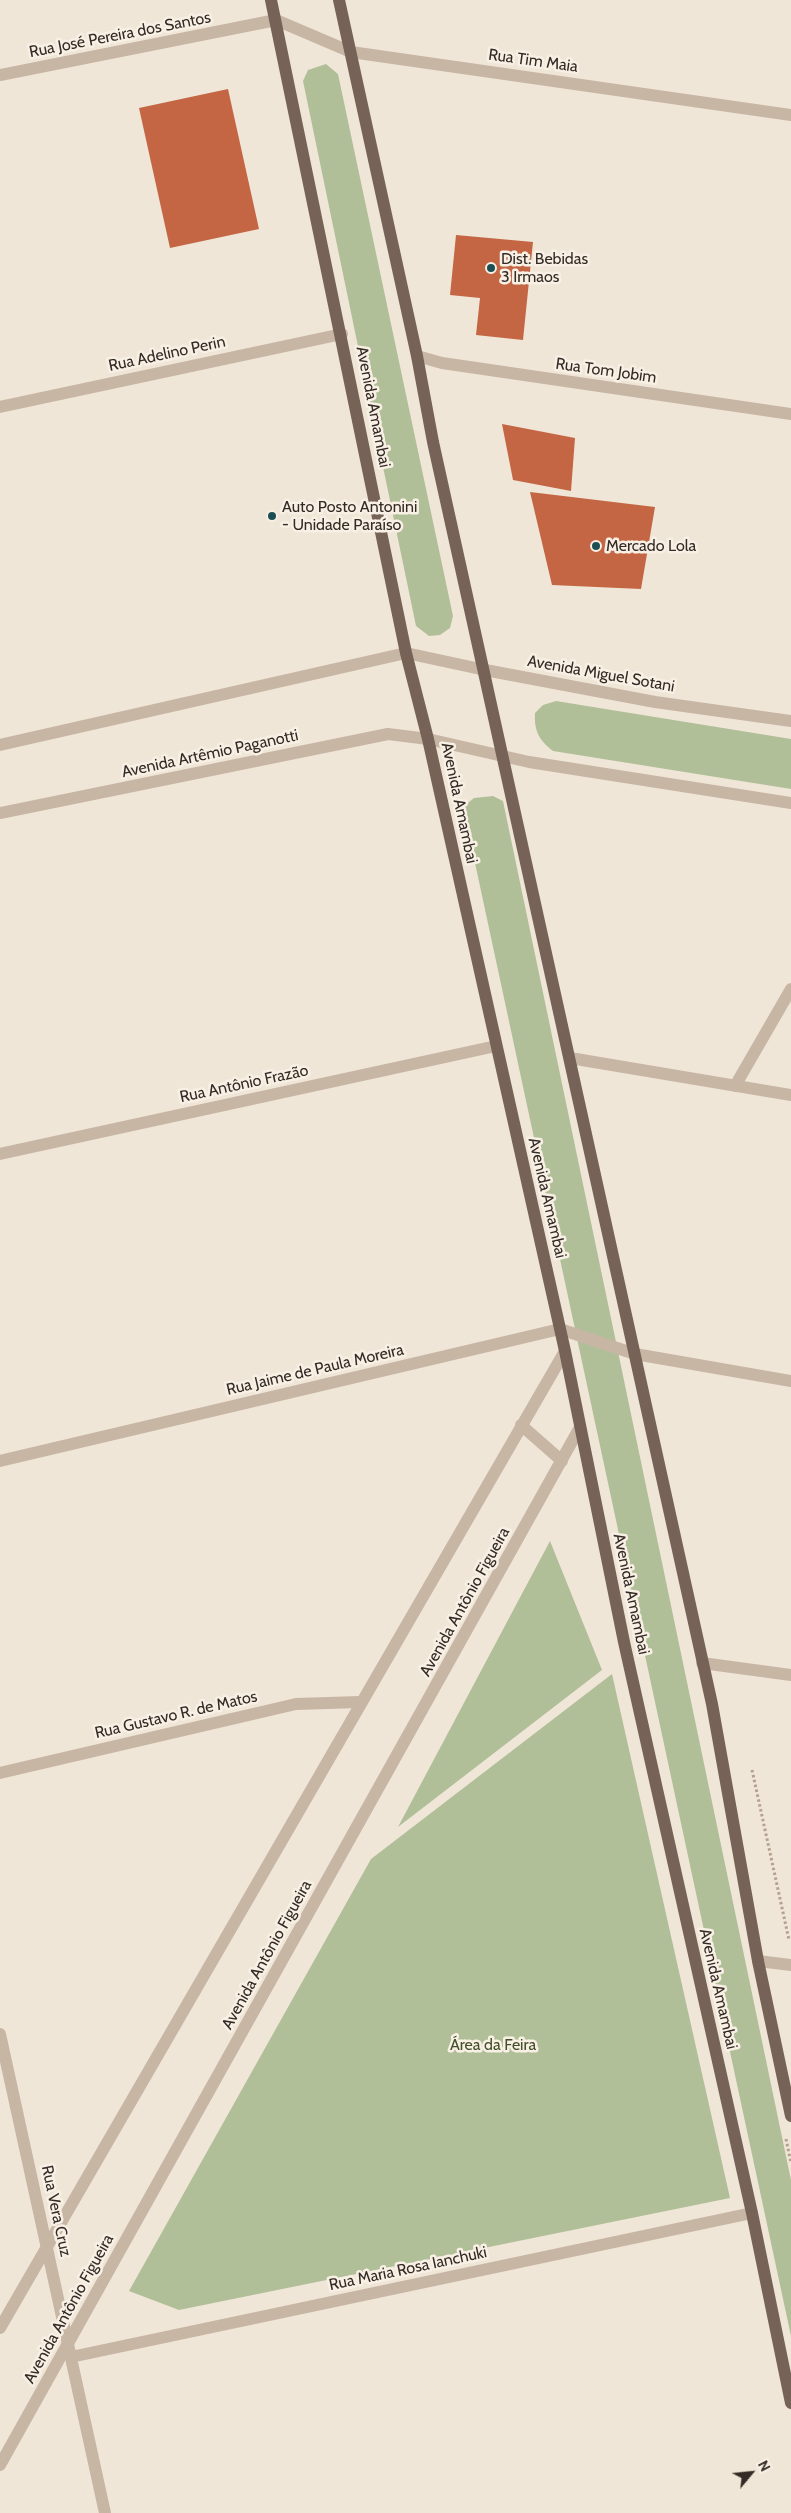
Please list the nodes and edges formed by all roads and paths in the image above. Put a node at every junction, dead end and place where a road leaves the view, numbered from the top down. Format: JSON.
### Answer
{"nodes":[{"id":1,"x":271,"y":0,"type":"edge"},
{"id":2,"x":339,"y":0,"type":"edge"},
{"id":3,"x":276,"y":20,"type":"junction"},
{"id":4,"x":350,"y":52,"type":"junction"},
{"id":5,"x":0,"y":75,"type":"edge"},
{"id":6,"x":791,"y":115,"type":"edge"},
{"id":7,"x":342,"y":334,"type":"junction"},
{"id":8,"x":417,"y":356,"type":"junction"},
{"id":9,"x":0,"y":407,"type":"edge"},
{"id":10,"x":791,"y":414,"type":"edge"},
{"id":11,"x":406,"y":653,"type":"junction"},
{"id":12,"x":485,"y":670,"type":"junction"},
{"id":13,"x":791,"y":721,"type":"edge"},
{"id":14,"x":428,"y":739,"type":"junction"},
{"id":15,"x":0,"y":745,"type":"edge"},
{"id":16,"x":504,"y":758,"type":"junction"},
{"id":17,"x":791,"y":803,"type":"edge"},
{"id":18,"x":0,"y":813,"type":"edge"},
{"id":19,"x":791,"y":989,"type":"edge"},
{"id":20,"x":496,"y":1046,"type":"junction"},
{"id":21,"x":570,"y":1058,"type":"junction"},
{"id":22,"x":735,"y":1086,"type":"junction"},
{"id":23,"x":791,"y":1095,"type":"edge"},
{"id":24,"x":0,"y":1154,"type":"edge"},
{"id":25,"x":560,"y":1329,"type":"junction"},
{"id":26,"x":565,"y":1351,"type":"junction"},
{"id":27,"x":635,"y":1354,"type":"junction"},
{"id":28,"x":791,"y":1381,"type":"edge"},
{"id":29,"x":522,"y":1425,"type":"junction"},
{"id":30,"x":579,"y":1429,"type":"junction"},
{"id":31,"x":0,"y":1461,"type":"edge"},
{"id":32,"x":562,"y":1461,"type":"junction"},
{"id":33,"x":702,"y":1663,"type":"junction"},
{"id":34,"x":791,"y":1675,"type":"edge"},
{"id":35,"x":360,"y":1702,"type":"junction"},
{"id":36,"x":0,"y":1773,"type":"edge"},
{"id":37,"x":758,"y":1961,"type":"junction"},
{"id":38,"x":791,"y":1965,"type":"edge"},
{"id":39,"x":0,"y":2034,"type":"edge"},
{"id":40,"x":6,"y":2089,"type":"edge"},
{"id":41,"x":791,"y":2116,"type":"edge"},
{"id":42,"x":752,"y":2213,"type":"junction"},
{"id":43,"x":47,"y":2248,"type":"junction"},
{"id":44,"x":0,"y":2328,"type":"edge"},
{"id":45,"x":69,"y":2351,"type":"junction"},
{"id":46,"x":791,"y":2403,"type":"edge"},
{"id":47,"x":0,"y":2465,"type":"edge"},
{"id":48,"x":105,"y":2513,"type":"edge"}],
"edges":[{"from":1,"to":3,"type":"main road","name":"Avenida Amambai"},
{"from":2,"to":4,"type":"main road"},
{"from":3,"to":4,"type":"street","name":"Rua Tim Maia"},
{"from":3,"to":5,"type":"street","name":"Rua José Pereira dos Santos"},
{"from":3,"to":7,"type":"main road","name":"Avenida Amambai"},
{"from":4,"to":6,"type":"street","name":"Rua Tim Maia"},
{"from":4,"to":8,"type":"main road"},
{"from":7,"to":9,"type":"street","name":"Rua Adelino Perin"},
{"from":7,"to":11,"type":"main road","name":"Avenida Amambai"},
{"from":8,"to":10,"type":"street","name":"Rua Tom Jobim"},
{"from":8,"to":12,"type":"main road"},
{"from":11,"to":12,"type":"street","name":"Avenida Miguel Sotani"},
{"from":11,"to":14,"type":"main road","name":"Avenida Amambai"},
{"from":11,"to":15,"type":"street"},
{"from":12,"to":13,"type":"street","name":"Avenida Miguel Sotani"},
{"from":12,"to":16,"type":"main road"},
{"from":14,"to":16,"type":"street"},
{"from":14,"to":18,"type":"street","name":"Avenida Artêmio Paganotti"},
{"from":14,"to":20,"type":"main road","name":"Avenida Amambai"},
{"from":16,"to":17,"type":"street"},
{"from":16,"to":21,"type":"main road"},
{"from":19,"to":22,"type":"street"},
{"from":20,"to":24,"type":"street","name":"Rua Antônio Frazão"},
{"from":20,"to":25,"type":"main road","name":"Avenida Amambai"},
{"from":21,"to":22,"type":"street"},
{"from":21,"to":27,"type":"main road"},
{"from":22,"to":23,"type":"street"},
{"from":25,"to":26,"type":"main road","name":"Avenida Amambai"},
{"from":25,"to":27,"type":"street"},
{"from":25,"to":31,"type":"street","name":"Rua Jaime de Paula Moreira"},
{"from":26,"to":29,"type":"street"},
{"from":26,"to":30,"type":"main road","name":"Avenida Amambai"},
{"from":27,"to":28,"type":"street"},
{"from":27,"to":33,"type":"main road"},
{"from":29,"to":32,"type":"street"},
{"from":29,"to":35,"type":"street"},
{"from":30,"to":32,"type":"street","name":"Avenida Antônio Figueira"},
{"from":30,"to":42,"type":"main road","name":"Avenida Amambai"},
{"from":32,"to":45,"type":"street","name":"Avenida Antônio Figueira"},
{"from":33,"to":34,"type":"street"},
{"from":33,"to":37,"type":"main road"},
{"from":35,"to":36,"type":"street","name":"Rua Gustavo R. de Matos"},
{"from":35,"to":43,"type":"street"},
{"from":37,"to":38,"type":"street"},
{"from":37,"to":41,"type":"main road"},
{"from":39,"to":40,"type":"street","name":"Rua Vera Cruz"},
{"from":40,"to":43,"type":"street","name":"Rua Vera Cruz"},
{"from":42,"to":45,"type":"street","name":"Rua Maria Rosa Ianchuki"},
{"from":42,"to":46,"type":"main road","name":"Avenida Amambai"},
{"from":43,"to":44,"type":"street"},
{"from":43,"to":45,"type":"street","name":"Rua Vera Cruz"},
{"from":45,"to":47,"type":"street","name":"Avenida Antônio Figueira"},
{"from":45,"to":48,"type":"street","name":"Rua Vera Cruz"}]}
